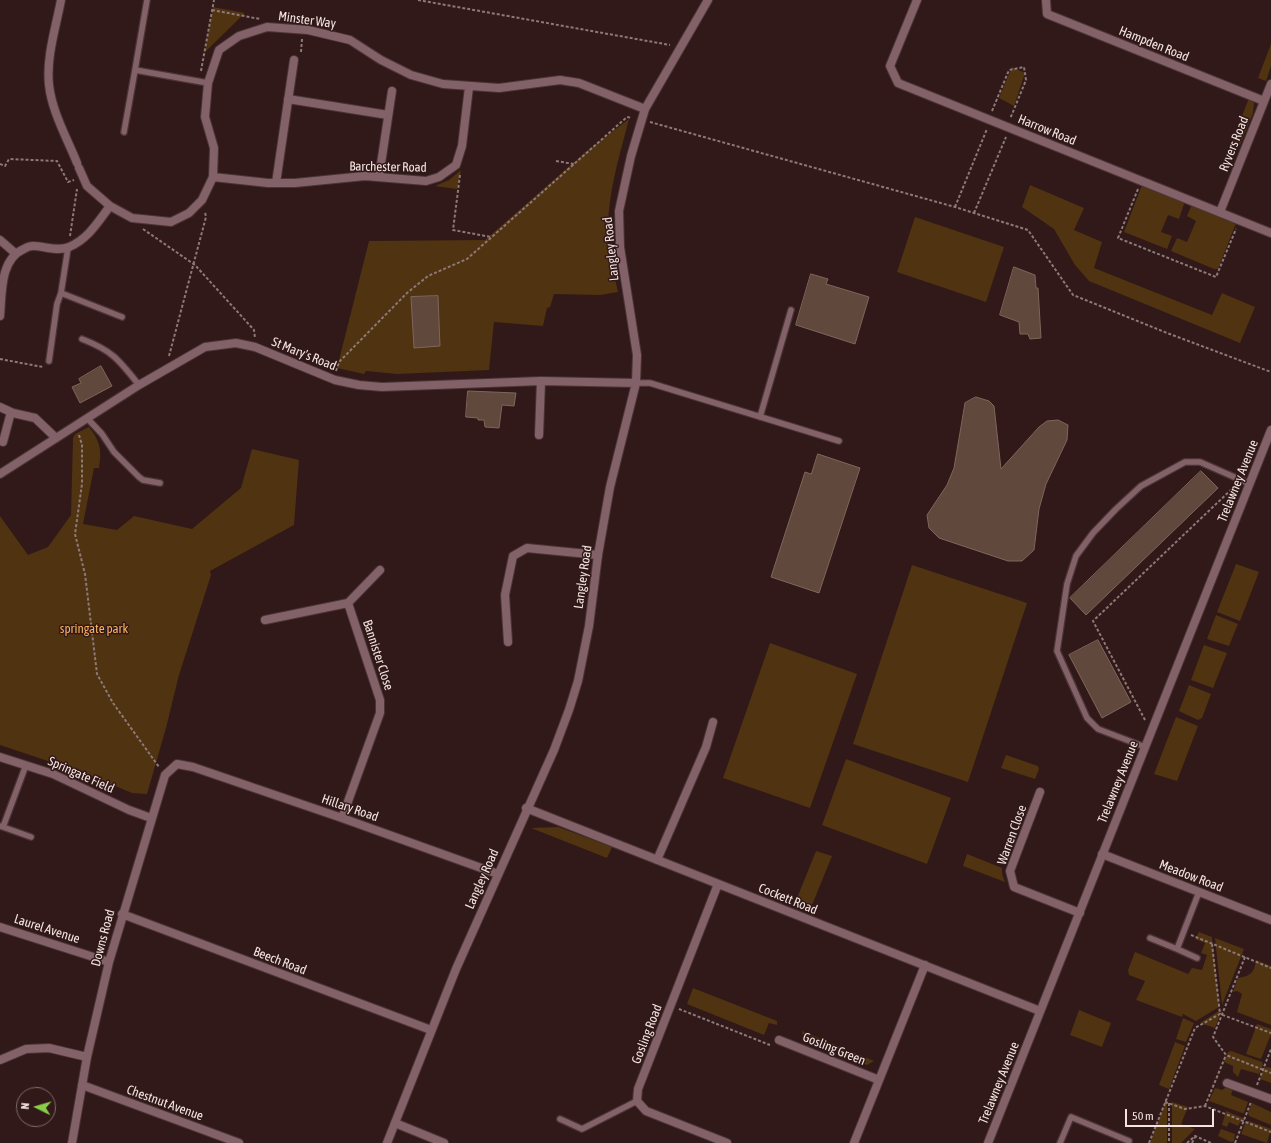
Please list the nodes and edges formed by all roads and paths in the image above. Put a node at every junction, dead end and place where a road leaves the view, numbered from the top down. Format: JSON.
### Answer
{"nodes":[{"id":1,"x":61,"y":0,"type":"edge"},
{"id":2,"x":147,"y":0,"type":"edge"},
{"id":3,"x":214,"y":0,"type":"edge"},
{"id":4,"x":418,"y":0,"type":"edge"},
{"id":5,"x":708,"y":0,"type":"edge"},
{"id":6,"x":916,"y":0,"type":"edge"},
{"id":7,"x":1046,"y":0,"type":"edge"},
{"id":8,"x":212,"y":10,"type":"junction"},
{"id":9,"x":267,"y":27,"type":"junction"},
{"id":10,"x":304,"y":30,"type":"junction"},
{"id":11,"x":681,"y":47,"type":"junction"},
{"id":12,"x":294,"y":60,"type":"joint"},
{"id":13,"x":135,"y":70,"type":"junction"},
{"id":14,"x":199,"y":82,"type":"junction"},
{"id":15,"x":208,"y":83,"type":"junction"},
{"id":16,"x":1271,"y":84,"type":"edge"},
{"id":17,"x":469,"y":87,"type":"junction"},
{"id":18,"x":392,"y":91,"type":"dead end"},
{"id":19,"x":288,"y":99,"type":"junction"},
{"id":20,"x":1264,"y":101,"type":"junction"},
{"id":21,"x":645,"y":109,"type":"junction"},
{"id":22,"x":388,"y":115,"type":"junction"},
{"id":23,"x":640,"y":120,"type":"junction"},
{"id":24,"x":990,"y":120,"type":"junction"},
{"id":25,"x":1008,"y":127,"type":"junction"},
{"id":26,"x":124,"y":132,"type":"dead end"},
{"id":27,"x":556,"y":161,"type":"dead end"},
{"id":28,"x":0,"y":164,"type":"edge"},
{"id":29,"x":456,"y":164,"type":"junction"},
{"id":30,"x":574,"y":164,"type":"junction"},
{"id":31,"x":76,"y":168,"type":"junction"},
{"id":32,"x":213,"y":177,"type":"junction"},
{"id":33,"x":379,"y":177,"type":"junction"},
{"id":34,"x":75,"y":180,"type":"junction"},
{"id":35,"x":1141,"y":181,"type":"junction"},
{"id":36,"x":276,"y":183,"type":"junction"},
{"id":37,"x":202,"y":200,"type":"junction"},
{"id":38,"x":110,"y":206,"type":"junction"},
{"id":39,"x":955,"y":207,"type":"junction"},
{"id":40,"x":1220,"y":212,"type":"junction"},
{"id":41,"x":974,"y":213,"type":"junction"},
{"id":42,"x":132,"y":218,"type":"junction"},
{"id":43,"x":1239,"y":220,"type":"junction"},
{"id":44,"x":1271,"y":233,"type":"edge"},
{"id":45,"x":491,"y":237,"type":"junction"},
{"id":46,"x":0,"y":240,"type":"edge"},
{"id":47,"x":68,"y":248,"type":"junction"},
{"id":48,"x":15,"y":252,"type":"junction"},
{"id":49,"x":195,"y":265,"type":"junction"},
{"id":50,"x":61,"y":293,"type":"junction"},
{"id":51,"x":791,"y":310,"type":"dead end"},
{"id":52,"x":0,"y":316,"type":"edge"},
{"id":53,"x":122,"y":317,"type":"dead end"},
{"id":54,"x":82,"y":339,"type":"dead end"},
{"id":55,"x":255,"y":348,"type":"junction"},
{"id":56,"x":0,"y":359,"type":"edge"},
{"id":57,"x":49,"y":361,"type":"joint"},
{"id":58,"x":166,"y":369,"type":"junction"},
{"id":59,"x":1271,"y":372,"type":"edge"},
{"id":60,"x":334,"y":380,"type":"junction"},
{"id":61,"x":541,"y":382,"type":"junction"},
{"id":62,"x":636,"y":383,"type":"junction"},
{"id":63,"x":139,"y":385,"type":"junction"},
{"id":64,"x":0,"y":407,"type":"edge"},
{"id":65,"x":11,"y":412,"type":"junction"},
{"id":66,"x":760,"y":417,"type":"junction"},
{"id":67,"x":87,"y":418,"type":"junction"},
{"id":68,"x":77,"y":425,"type":"junction"},
{"id":69,"x":1271,"y":430,"type":"edge"},
{"id":70,"x":539,"y":435,"type":"dead end"},
{"id":71,"x":56,"y":438,"type":"junction"},
{"id":72,"x":839,"y":441,"type":"dead end"},
{"id":73,"x":3,"y":442,"type":"dead end"},
{"id":74,"x":0,"y":474,"type":"edge"},
{"id":75,"x":160,"y":483,"type":"dead end"},
{"id":76,"x":1250,"y":484,"type":"junction"},
{"id":77,"x":1235,"y":486,"type":"dead end"},
{"id":78,"x":598,"y":555,"type":"junction"},
{"id":79,"x":380,"y":570,"type":"dead end"},
{"id":80,"x":348,"y":603,"type":"junction"},
{"id":81,"x":265,"y":620,"type":"dead end"},
{"id":82,"x":508,"y":642,"type":"dead end"},
{"id":83,"x":713,"y":722,"type":"dead end"},
{"id":84,"x":1142,"y":727,"type":"dead end"},
{"id":85,"x":1145,"y":747,"type":"junction"},
{"id":86,"x":0,"y":757,"type":"edge"},
{"id":87,"x":26,"y":765,"type":"junction"},
{"id":88,"x":165,"y":775,"type":"junction"},
{"id":89,"x":1040,"y":792,"type":"dead end"},
{"id":90,"x":526,"y":808,"type":"junction"},
{"id":91,"x":151,"y":818,"type":"junction"},
{"id":92,"x":342,"y":818,"type":"junction"},
{"id":93,"x":1,"y":827,"type":"edge"},
{"id":94,"x":31,"y":837,"type":"dead end"},
{"id":95,"x":1102,"y":854,"type":"junction"},
{"id":96,"x":657,"y":860,"type":"junction"},
{"id":97,"x":498,"y":874,"type":"junction"},
{"id":98,"x":718,"y":884,"type":"junction"},
{"id":99,"x":1199,"y":892,"type":"junction"},
{"id":100,"x":1080,"y":912,"type":"junction"},
{"id":101,"x":122,"y":914,"type":"junction"},
{"id":102,"x":1271,"y":920,"type":"edge"},
{"id":103,"x":0,"y":927,"type":"edge"},
{"id":104,"x":1184,"y":932,"type":"junction"},
{"id":105,"x":1150,"y":938,"type":"dead end"},
{"id":106,"x":1212,"y":944,"type":"junction"},
{"id":107,"x":1177,"y":949,"type":"junction"},
{"id":108,"x":1245,"y":957,"type":"junction"},
{"id":109,"x":1197,"y":958,"type":"dead end"},
{"id":110,"x":109,"y":962,"type":"junction"},
{"id":111,"x":925,"y":965,"type":"junction"},
{"id":112,"x":1271,"y":968,"type":"edge"},
{"id":113,"x":670,"y":1006,"type":"junction"},
{"id":114,"x":1040,"y":1011,"type":"junction"},
{"id":115,"x":1221,"y":1014,"type":"junction"},
{"id":116,"x":431,"y":1030,"type":"junction"},
{"id":117,"x":1271,"y":1033,"type":"edge"},
{"id":118,"x":780,"y":1040,"type":"joint"},
{"id":119,"x":1226,"y":1055,"type":"junction"},
{"id":120,"x":87,"y":1057,"type":"junction"},
{"id":121,"x":0,"y":1060,"type":"edge"},
{"id":122,"x":1271,"y":1072,"type":"edge"},
{"id":123,"x":879,"y":1080,"type":"junction"},
{"id":124,"x":1227,"y":1083,"type":"dead end"},
{"id":125,"x":82,"y":1085,"type":"junction"},
{"id":126,"x":1271,"y":1099,"type":"edge"},
{"id":127,"x":637,"y":1101,"type":"junction"},
{"id":128,"x":1165,"y":1102,"type":"junction"},
{"id":129,"x":1168,"y":1103,"type":"junction"},
{"id":130,"x":1205,"y":1106,"type":"junction"},
{"id":131,"x":560,"y":1119,"type":"dead end"},
{"id":132,"x":395,"y":1123,"type":"junction"},
{"id":133,"x":1271,"y":1132,"type":"edge"},
{"id":134,"x":1195,"y":1136,"type":"junction"},
{"id":135,"x":1129,"y":1140,"type":"dead end"},
{"id":136,"x":72,"y":1143,"type":"edge"},
{"id":137,"x":239,"y":1143,"type":"edge"},
{"id":138,"x":387,"y":1143,"type":"edge"},
{"id":139,"x":444,"y":1143,"type":"edge"},
{"id":140,"x":727,"y":1143,"type":"edge"},
{"id":141,"x":854,"y":1143,"type":"edge"},
{"id":142,"x":988,"y":1143,"type":"edge"},
{"id":143,"x":1060,"y":1143,"type":"edge"},
{"id":144,"x":1149,"y":1143,"type":"edge"},
{"id":145,"x":1169,"y":1143,"type":"edge"},
{"id":146,"x":1187,"y":1143,"type":"edge"},
{"id":147,"x":1192,"y":1143,"type":"edge"},
{"id":148,"x":1211,"y":1143,"type":"edge"}],
"edges":[{"from":1,"to":31,"type":"street"},
{"from":2,"to":13,"type":"lane"},
{"from":3,"to":8,"type":"path"},
{"from":4,"to":11,"type":"path"},
{"from":5,"to":11,"type":"street","name":"Langley Road"},
{"from":6,"to":24,"type":"street","name":"Harrow Road"},
{"from":7,"to":20,"type":"street","name":"Hampden Road"},
{"from":8,"to":9,"type":"path"},
{"from":8,"to":14,"type":"path"},
{"from":9,"to":10,"type":"street","name":"Minster Way"},
{"from":9,"to":15,"type":"street","name":"Minster Way"},
{"from":10,"to":12,"type":"path"},
{"from":10,"to":17,"type":"street","name":"Minster Way"},
{"from":11,"to":21,"type":"street","name":"Langley Road"},
{"from":12,"to":19,"type":"street"},
{"from":13,"to":14,"type":"lane"},
{"from":13,"to":26,"type":"lane"},
{"from":14,"to":15,"type":"lane"},
{"from":15,"to":32,"type":"street","name":"Minster Way"},
{"from":16,"to":20,"type":"street","name":"Ryvers Road"},
{"from":17,"to":21,"type":"street","name":"Minster Way"},
{"from":17,"to":29,"type":"street"},
{"from":18,"to":22,"type":"street"},
{"from":19,"to":22,"type":"street"},
{"from":19,"to":36,"type":"street"},
{"from":20,"to":40,"type":"street","name":"Ryvers Road"},
{"from":21,"to":23,"type":"street","name":"Langley Road"},
{"from":22,"to":33,"type":"street"},
{"from":23,"to":30,"type":"path"},
{"from":23,"to":39,"type":"path"},
{"from":23,"to":62,"type":"street","name":"Langley Road"},
{"from":24,"to":25,"type":"street","name":"Harrow Road"},
{"from":24,"to":25,"type":"path"},
{"from":24,"to":39,"type":"path"},
{"from":25,"to":35,"type":"street","name":"Harrow Road"},
{"from":25,"to":41,"type":"path"},
{"from":27,"to":30,"type":"path"},
{"from":28,"to":34,"type":"path"},
{"from":29,"to":33,"type":"street","name":"Barchester Road"},
{"from":29,"to":45,"type":"path"},
{"from":30,"to":45,"type":"path"},
{"from":31,"to":34,"type":"path"},
{"from":31,"to":38,"type":"street","name":"Minster Way"},
{"from":32,"to":36,"type":"street","name":"Barchester Road"},
{"from":32,"to":37,"type":"street","name":"Minster Way"},
{"from":33,"to":36,"type":"street","name":"Barchester Road"},
{"from":34,"to":47,"type":"path"},
{"from":35,"to":40,"type":"street","name":"Harrow Road"},
{"from":35,"to":43,"type":"path"},
{"from":37,"to":42,"type":"street","name":"Minster Way"},
{"from":37,"to":49,"type":"path"},
{"from":38,"to":42,"type":"street","name":"Minster Way"},
{"from":38,"to":47,"type":"street"},
{"from":39,"to":41,"type":"path"},
{"from":40,"to":43,"type":"street","name":"Harrow Road"},
{"from":41,"to":59,"type":"path"},
{"from":42,"to":49,"type":"path"},
{"from":43,"to":44,"type":"street","name":"Harrow Road"},
{"from":45,"to":60,"type":"path"},
{"from":46,"to":48,"type":"street"},
{"from":47,"to":48,"type":"street"},
{"from":47,"to":50,"type":"lane"},
{"from":48,"to":52,"type":"street"},
{"from":49,"to":55,"type":"path"},
{"from":49,"to":58,"type":"path"},
{"from":50,"to":53,"type":"lane"},
{"from":50,"to":57,"type":"lane"},
{"from":51,"to":66,"type":"lane"},
{"from":54,"to":63,"type":"lane"},
{"from":55,"to":58,"type":"street","name":"St Mary's Road"},
{"from":55,"to":60,"type":"street","name":"St Mary's Road"},
{"from":56,"to":57,"type":"path"},
{"from":58,"to":63,"type":"street","name":"St Mary's Road"},
{"from":60,"to":61,"type":"street","name":"St Mary's Road"},
{"from":61,"to":62,"type":"street","name":"St Mary's Road"},
{"from":61,"to":70,"type":"street"},
{"from":62,"to":66,"type":"lane"},
{"from":62,"to":78,"type":"street","name":"Langley Road"},
{"from":63,"to":67,"type":"street","name":"St Mary's Road"},
{"from":64,"to":65,"type":"street"},
{"from":65,"to":71,"type":"street"},
{"from":65,"to":73,"type":"street"},
{"from":66,"to":72,"type":"lane"},
{"from":67,"to":68,"type":"street","name":"St Mary's Road"},
{"from":67,"to":75,"type":"lane"},
{"from":68,"to":71,"type":"street","name":"St Mary's Road"},
{"from":68,"to":88,"type":"path"},
{"from":69,"to":76,"type":"street","name":"Trelawney Avenue"},
{"from":71,"to":74,"type":"street","name":"St Mary's Road"},
{"from":76,"to":85,"type":"street","name":"Trelawney Avenue"},
{"from":76,"to":85,"type":"lane"},
{"from":77,"to":84,"type":"path"},
{"from":78,"to":82,"type":"street"},
{"from":78,"to":90,"type":"street","name":"Langley Road"},
{"from":79,"to":80,"type":"street"},
{"from":80,"to":81,"type":"street"},
{"from":80,"to":92,"type":"street","name":"Bannister Close"},
{"from":83,"to":96,"type":"street"},
{"from":85,"to":95,"type":"street","name":"Trelawney Avenue"},
{"from":86,"to":87,"type":"street","name":"Springate Field"},
{"from":87,"to":91,"type":"street","name":"Springate Field"},
{"from":87,"to":93,"type":"lane"},
{"from":88,"to":91,"type":"street","name":"Downs Road"},
{"from":88,"to":92,"type":"street","name":"Hillary Road"},
{"from":89,"to":100,"type":"street","name":"Warren Close"},
{"from":90,"to":96,"type":"street","name":"Cockett Road"},
{"from":90,"to":97,"type":"street","name":"Langley Road"},
{"from":91,"to":101,"type":"street","name":"Downs Road"},
{"from":92,"to":97,"type":"street","name":"Hillary Road"},
{"from":93,"to":94,"type":"lane"},
{"from":95,"to":99,"type":"street","name":"Meadow Road"},
{"from":95,"to":100,"type":"street","name":"Trelawney Avenue"},
{"from":96,"to":98,"type":"street","name":"Cockett Road"},
{"from":97,"to":116,"type":"street","name":"Langley Road"},
{"from":98,"to":111,"type":"street","name":"Cockett Road"},
{"from":98,"to":113,"type":"street","name":"Gosling Road"},
{"from":99,"to":102,"type":"street","name":"Meadow Road"},
{"from":99,"to":104,"type":"lane"},
{"from":100,"to":114,"type":"street","name":"Trelawney Avenue"},
{"from":101,"to":110,"type":"street","name":"Downs Road"},
{"from":101,"to":116,"type":"street","name":"Beech Road"},
{"from":103,"to":110,"type":"street","name":"Laurel Avenue"},
{"from":104,"to":106,"type":"path"},
{"from":104,"to":107,"type":"lane"},
{"from":105,"to":107,"type":"lane"},
{"from":106,"to":108,"type":"path"},
{"from":106,"to":115,"type":"path"},
{"from":107,"to":109,"type":"lane"},
{"from":108,"to":112,"type":"path"},
{"from":108,"to":115,"type":"path"},
{"from":110,"to":120,"type":"street","name":"Downs Road"},
{"from":111,"to":114,"type":"street","name":"Cockett Road"},
{"from":111,"to":123,"type":"street"},
{"from":113,"to":118,"type":"path"},
{"from":113,"to":127,"type":"street","name":"Gosling Road"},
{"from":114,"to":142,"type":"street","name":"Trelawney Avenue"},
{"from":115,"to":117,"type":"path"},
{"from":115,"to":119,"type":"path"},
{"from":115,"to":128,"type":"path"},
{"from":116,"to":132,"type":"street","name":"Langley Road"},
{"from":118,"to":123,"type":"street","name":"Gosling Green"},
{"from":119,"to":122,"type":"path"},
{"from":119,"to":130,"type":"path"},
{"from":120,"to":121,"type":"street"},
{"from":120,"to":125,"type":"street","name":"Downs Road"},
{"from":123,"to":141,"type":"street"},
{"from":124,"to":126,"type":"street"},
{"from":125,"to":136,"type":"street","name":"Downs Road"},
{"from":125,"to":137,"type":"street","name":"Chestnut Avenue"},
{"from":127,"to":131,"type":"lane"},
{"from":127,"to":140,"type":"street"},
{"from":128,"to":129,"type":"path"},
{"from":128,"to":144,"type":"path"},
{"from":129,"to":130,"type":"path"},
{"from":129,"to":145,"type":"path"},
{"from":130,"to":133,"type":"path"},
{"from":132,"to":138,"type":"street","name":"Langley Road"},
{"from":132,"to":139,"type":"street"},
{"from":134,"to":146,"type":"path"},
{"from":134,"to":147,"type":"path"},
{"from":134,"to":148,"type":"path"},
{"from":135,"to":143,"type":"lane"}]}
